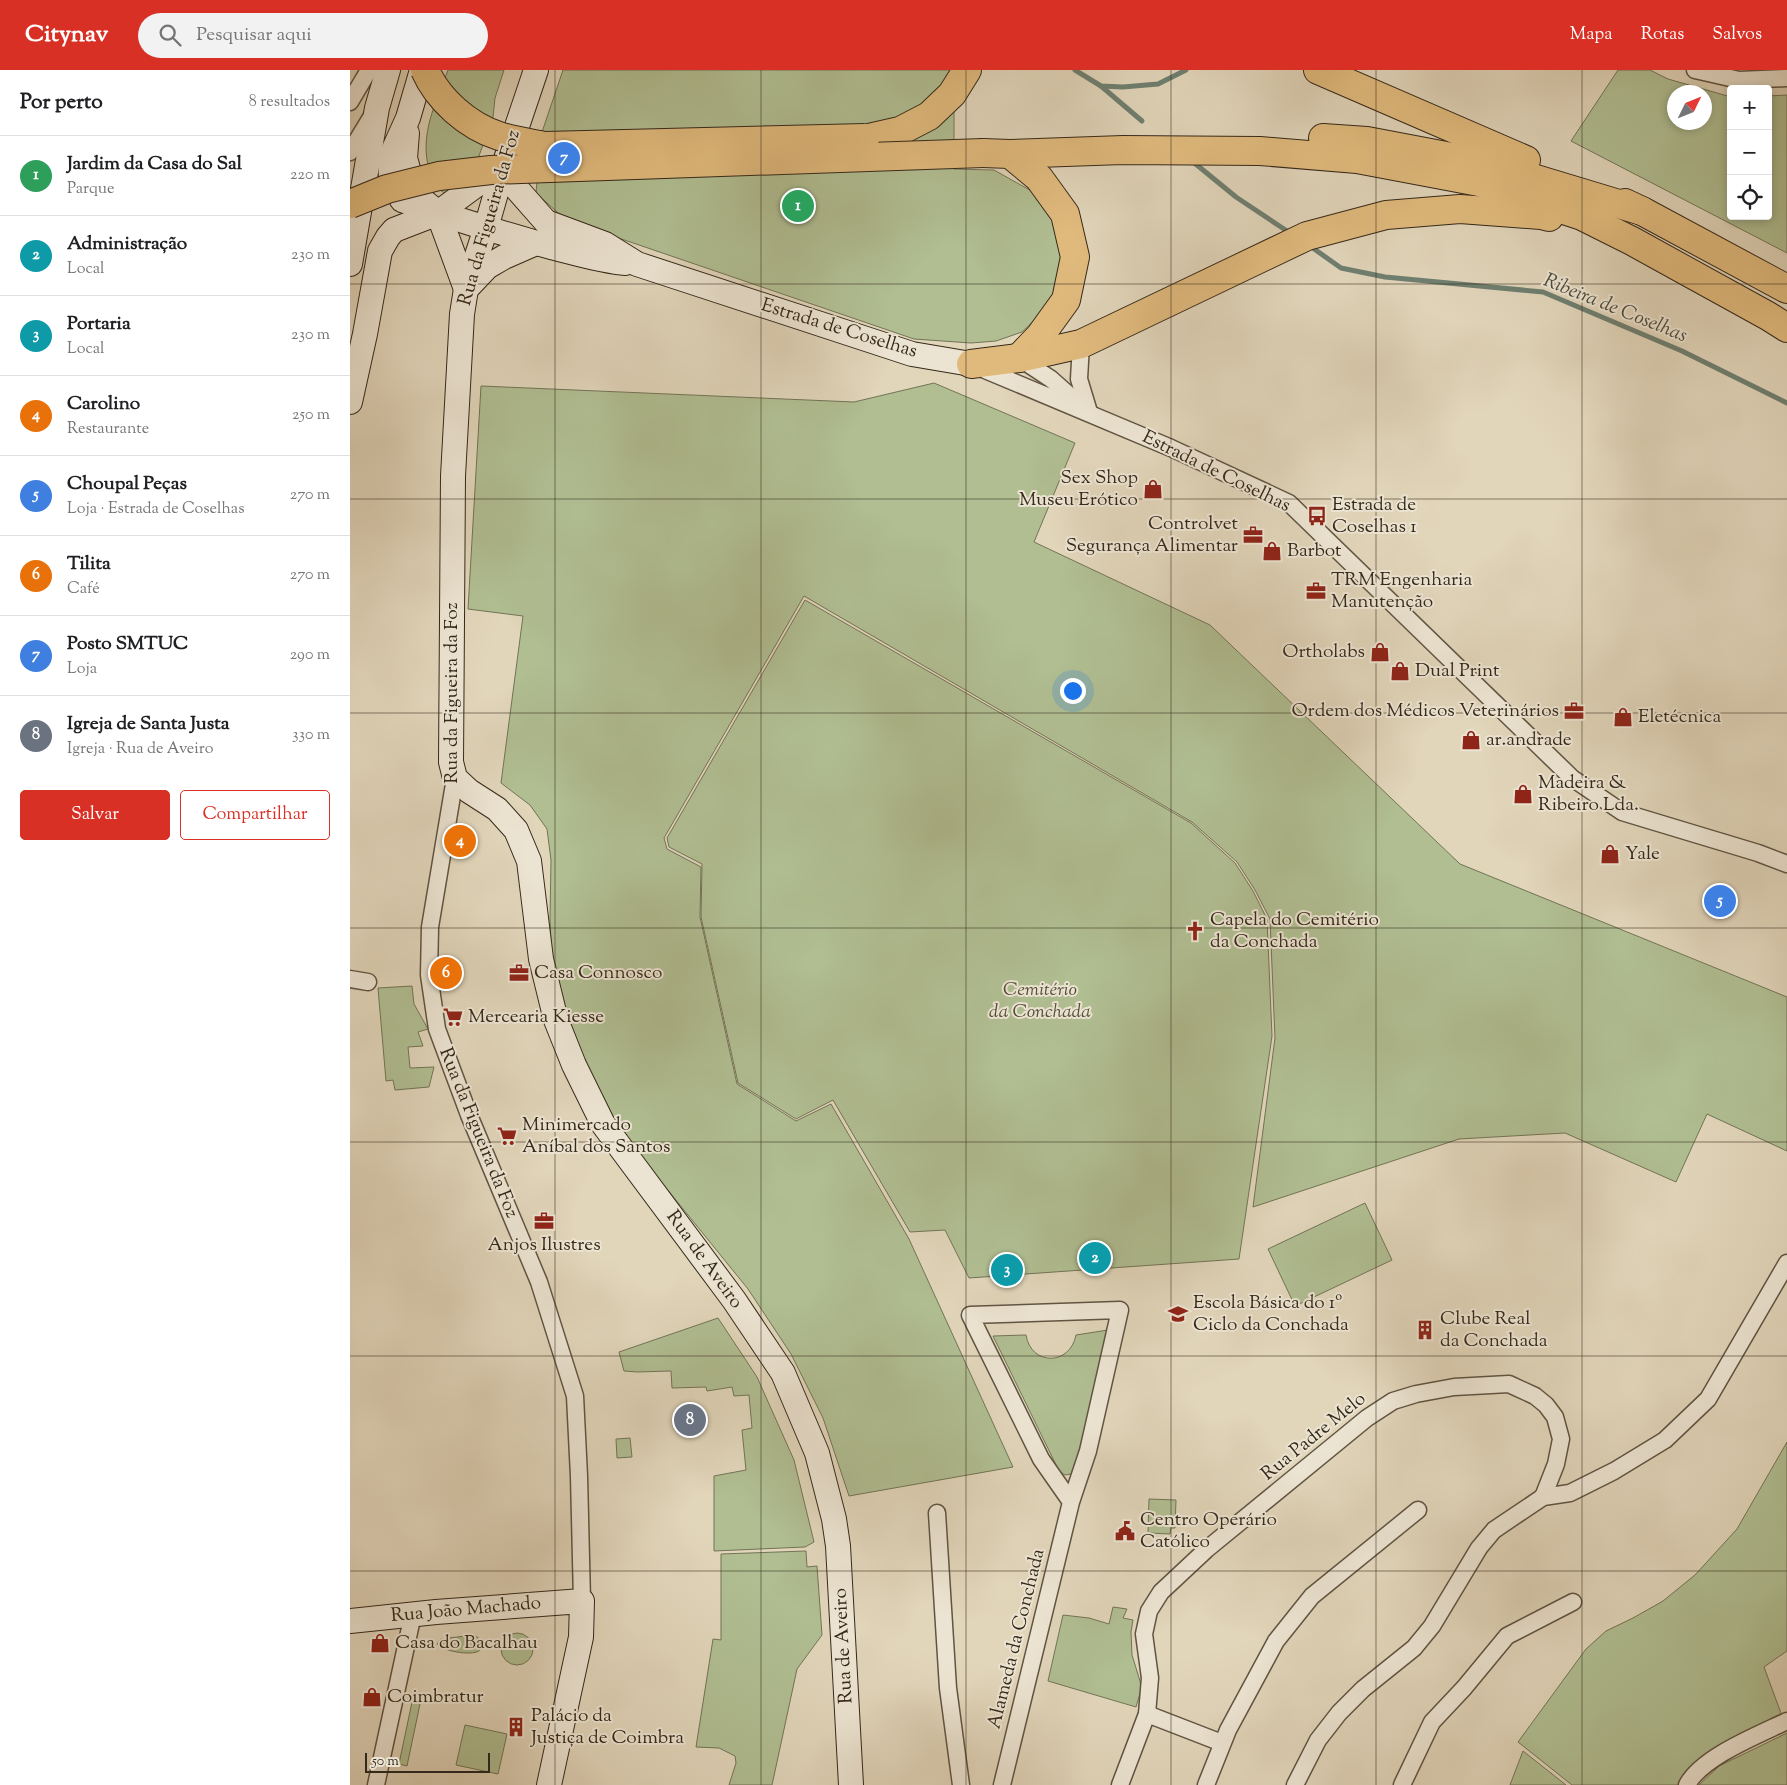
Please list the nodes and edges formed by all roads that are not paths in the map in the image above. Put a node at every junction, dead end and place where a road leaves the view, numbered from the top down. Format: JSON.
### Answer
{"nodes":[{"id":1,"x":370,"y":70,"type":"edge"},
{"id":2,"x":388,"y":70,"type":"edge"},
{"id":3,"x":424,"y":70,"type":"edge"},
{"id":4,"x":536,"y":70,"type":"edge"},
{"id":5,"x":967,"y":70,"type":"edge"},
{"id":6,"x":1318,"y":70,"type":"edge"},
{"id":7,"x":1695,"y":70,"type":"edge"},
{"id":8,"x":1787,"y":78,"type":"edge"},
{"id":9,"x":350,"y":102,"type":"edge"},
{"id":10,"x":377,"y":108,"type":"junction"},
{"id":11,"x":870,"y":138,"type":"junction"},
{"id":12,"x":982,"y":145,"type":"junction"},
{"id":13,"x":350,"y":152,"type":"edge"},
{"id":14,"x":1010,"y":154,"type":"junction"},
{"id":15,"x":504,"y":165,"type":"junction"},
{"id":16,"x":350,"y":204,"type":"edge"},
{"id":17,"x":1642,"y":211,"type":"junction"},
{"id":18,"x":438,"y":213,"type":"junction"},
{"id":19,"x":486,"y":228,"type":"junction"},
{"id":20,"x":1632,"y":241,"type":"junction"},
{"id":21,"x":536,"y":243,"type":"junction"},
{"id":22,"x":350,"y":264,"type":"edge"},
{"id":23,"x":637,"y":264,"type":"junction"},
{"id":24,"x":466,"y":289,"type":"junction"},
{"id":25,"x":1787,"y":289,"type":"edge"},
{"id":26,"x":1787,"y":328,"type":"edge"},
{"id":27,"x":1081,"y":344,"type":"junction"},
{"id":28,"x":1019,"y":358,"type":"junction"},
{"id":29,"x":971,"y":364,"type":"junction"},
{"id":30,"x":350,"y":402,"type":"edge"},
{"id":31,"x":1089,"y":412,"type":"junction"},
{"id":32,"x":455,"y":778,"type":"junction"},
{"id":33,"x":1787,"y":864,"type":"edge"},
{"id":34,"x":350,"y":979,"type":"edge"},
{"id":35,"x":368,"y":982,"type":"dead end"},
{"id":36,"x":1787,"y":1263,"type":"edge"},
{"id":37,"x":1543,"y":1497,"type":"junction"},
{"id":38,"x":1071,"y":1502,"type":"junction"},
{"id":39,"x":1418,"y":1510,"type":"dead end"},
{"id":40,"x":937,"y":1512,"type":"dead end"},
{"id":41,"x":582,"y":1600,"type":"junction"},
{"id":42,"x":1573,"y":1602,"type":"dead end"},
{"id":43,"x":412,"y":1614,"type":"junction"},
{"id":44,"x":350,"y":1621,"type":"edge"},
{"id":45,"x":1147,"y":1714,"type":"junction"},
{"id":46,"x":1787,"y":1720,"type":"edge"},
{"id":47,"x":1222,"y":1743,"type":"junction"},
{"id":48,"x":376,"y":1785,"type":"edge"},
{"id":49,"x":549,"y":1785,"type":"edge"},
{"id":50,"x":851,"y":1785,"type":"edge"},
{"id":51,"x":961,"y":1785,"type":"edge"},
{"id":52,"x":1002,"y":1785,"type":"edge"},
{"id":53,"x":1120,"y":1785,"type":"edge"},
{"id":54,"x":1206,"y":1785,"type":"edge"},
{"id":55,"x":1295,"y":1785,"type":"edge"},
{"id":56,"x":1402,"y":1785,"type":"edge"},
{"id":57,"x":1687,"y":1785,"type":"edge"}],
"edges":[{"from":1,"to":9,"type":"street"},
{"from":2,"to":10,"type":"main road"},
{"from":3,"to":11,"type":"highway","bridge":true},
{"from":3,"to":18,"type":"main road"},
{"from":4,"to":15,"type":"main road","name":"Rua da Figueira da Foz"},
{"from":5,"to":11,"type":"highway"},
{"from":6,"to":17,"type":"highway"},
{"from":7,"to":8,"type":"street"},
{"from":10,"to":13,"type":"street"},
{"from":10,"to":22,"type":"main road"},
{"from":11,"to":12,"type":"highway"},
{"from":12,"to":14,"type":"highway"},
{"from":12,"to":16,"type":"highway","bridge":true},
{"from":12,"to":17,"type":"highway"},
{"from":14,"to":20,"type":"highway"},
{"from":14,"to":28,"type":"highway"},
{"from":15,"to":18,"type":"main road"},
{"from":15,"to":19,"type":"main road","name":"Rua da Figueira da Foz"},
{"from":15,"to":23,"type":"main road"},
{"from":17,"to":25,"type":"highway"},
{"from":18,"to":19,"type":"main road"},
{"from":18,"to":24,"type":"main road"},
{"from":18,"to":30,"type":"main road"},
{"from":19,"to":21,"type":"main road"},
{"from":19,"to":24,"type":"main road","name":"Rua da Figueira da Foz"},
{"from":20,"to":26,"type":"highway"},
{"from":20,"to":27,"type":"highway"},
{"from":21,"to":23,"type":"main road"},
{"from":21,"to":24,"type":"main road"},
{"from":23,"to":29,"type":"main road","name":"Estrada de Coselhas"},
{"from":24,"to":32,"type":"main road","name":"Rua da Figueira da Foz"},
{"from":27,"to":28,"type":"highway"},
{"from":27,"to":31,"type":"street"},
{"from":28,"to":29,"type":"highway"},
{"from":28,"to":31,"type":"street"},
{"from":29,"to":31,"type":"street","name":"Estrada de Coselhas"},
{"from":31,"to":33,"type":"street","name":"Estrada de Coselhas"},
{"from":32,"to":41,"type":"street","name":"Rua da Figueira da Foz"},
{"from":32,"to":50,"type":"main road","name":"Rua de Aveiro"},
{"from":34,"to":35,"type":"street"},
{"from":36,"to":37,"type":"street"},
{"from":37,"to":45,"type":"street","name":"Rua Padre Melo"},
{"from":37,"to":55,"type":"street"},
{"from":38,"to":38,"type":"street","name":"Alameda da Conchada"},
{"from":38,"to":52,"type":"street","name":"Alameda da Conchada"},
{"from":39,"to":47,"type":"street"},
{"from":40,"to":51,"type":"street"},
{"from":41,"to":43,"type":"main road","name":"Rua João Machado"},
{"from":41,"to":49,"type":"main road"},
{"from":42,"to":56,"type":"street"},
{"from":43,"to":44,"type":"main road","name":"Rua João Machado"},
{"from":43,"to":48,"type":"street"},
{"from":45,"to":47,"type":"street"},
{"from":45,"to":53,"type":"street","name":"Rua Padre Melo"},
{"from":46,"to":57,"type":"street"},
{"from":47,"to":54,"type":"street"}]}
